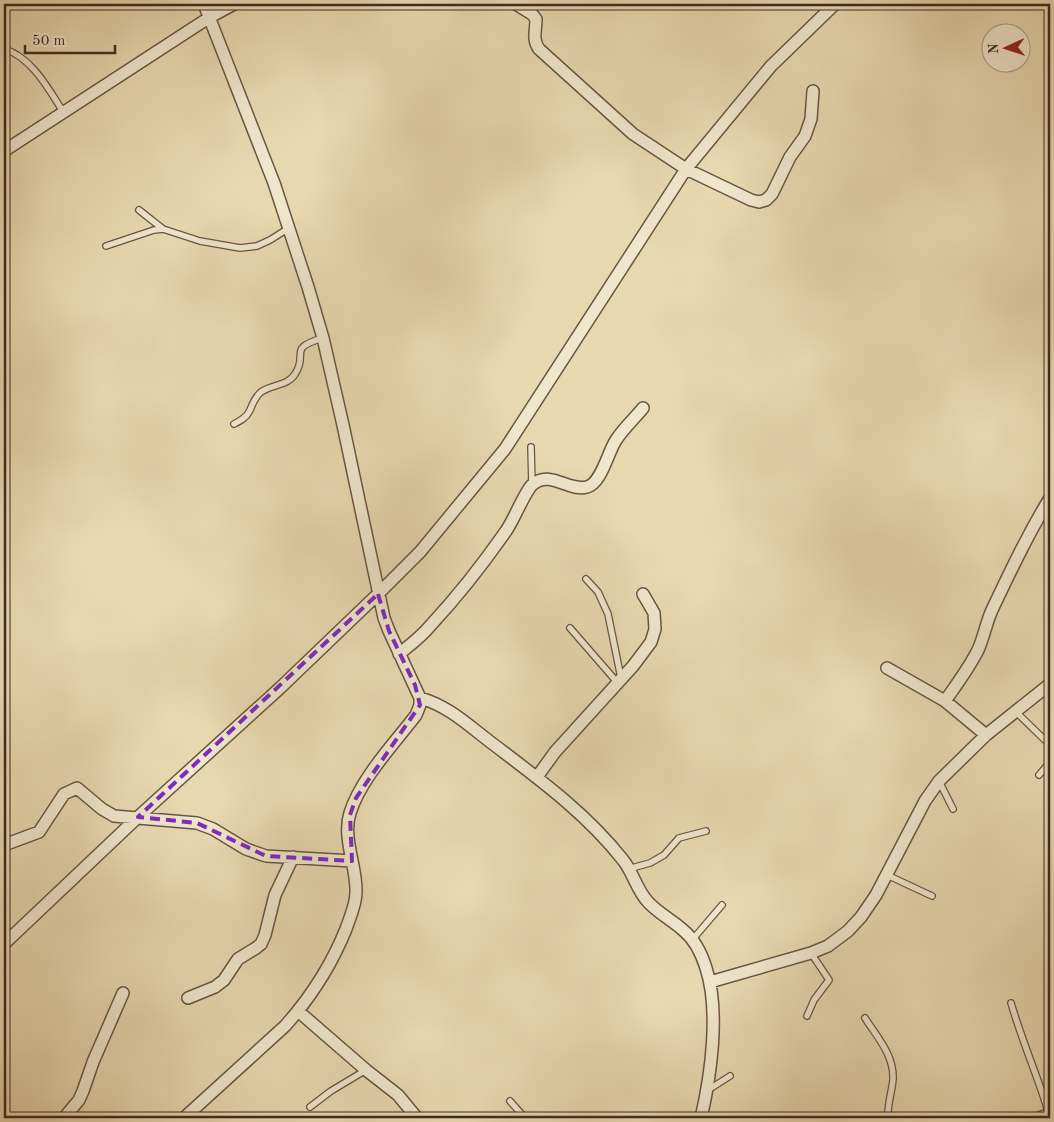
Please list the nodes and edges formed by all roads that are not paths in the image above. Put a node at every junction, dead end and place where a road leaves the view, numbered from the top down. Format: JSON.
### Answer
{"nodes":[{"id":1,"x":204,"y":4,"type":"edge"},
{"id":2,"x":234,"y":4,"type":"edge"},
{"id":3,"x":516,"y":4,"type":"edge"},
{"id":4,"x":835,"y":4,"type":"edge"},
{"id":5,"x":210,"y":17,"type":"junction"},
{"id":6,"x":4,"y":49,"type":"edge"},
{"id":7,"x":813,"y":91,"type":"dead end"},
{"id":8,"x":64,"y":113,"type":"junction"},
{"id":9,"x":4,"y":150,"type":"edge"},
{"id":10,"x":686,"y":169,"type":"junction"},
{"id":11,"x":139,"y":210,"type":"dead end"},
{"id":12,"x":289,"y":228,"type":"junction"},
{"id":13,"x":163,"y":229,"type":"junction"},
{"id":14,"x":106,"y":246,"type":"dead end"},
{"id":15,"x":323,"y":338,"type":"junction"},
{"id":16,"x":643,"y":408,"type":"dead end"},
{"id":17,"x":234,"y":424,"type":"dead end"},
{"id":18,"x":531,"y":447,"type":"dead end"},
{"id":19,"x":532,"y":486,"type":"junction"},
{"id":20,"x":1050,"y":498,"type":"edge"},
{"id":21,"x":586,"y":579,"type":"dead end"},
{"id":22,"x":378,"y":594,"type":"junction"},
{"id":23,"x":643,"y":594,"type":"dead end"},
{"id":24,"x":570,"y":628,"type":"dead end"},
{"id":25,"x":399,"y":654,"type":"junction"},
{"id":26,"x":887,"y":668,"type":"dead end"},
{"id":27,"x":620,"y":680,"type":"junction"},
{"id":28,"x":1050,"y":684,"type":"edge"},
{"id":29,"x":420,"y":698,"type":"junction"},
{"id":30,"x":945,"y":701,"type":"junction"},
{"id":31,"x":1016,"y":712,"type":"junction"},
{"id":32,"x":986,"y":735,"type":"junction"},
{"id":33,"x":1050,"y":745,"type":"edge"},
{"id":34,"x":1050,"y":762,"type":"edge"},
{"id":35,"x":1039,"y":775,"type":"dead end"},
{"id":36,"x":537,"y":777,"type":"junction"},
{"id":37,"x":939,"y":781,"type":"junction"},
{"id":38,"x":953,"y":809,"type":"dead end"},
{"id":39,"x":138,"y":817,"type":"junction"},
{"id":40,"x":706,"y":831,"type":"dead end"},
{"id":41,"x":4,"y":845,"type":"edge"},
{"id":42,"x":293,"y":857,"type":"junction"},
{"id":43,"x":352,"y":861,"type":"junction"},
{"id":44,"x":628,"y":870,"type":"junction"},
{"id":45,"x":887,"y":875,"type":"junction"},
{"id":46,"x":932,"y":896,"type":"dead end"},
{"id":47,"x":722,"y":905,"type":"dead end"},
{"id":48,"x":693,"y":939,"type":"junction"},
{"id":49,"x":4,"y":944,"type":"edge"},
{"id":50,"x":811,"y":954,"type":"junction"},
{"id":51,"x":710,"y":982,"type":"junction"},
{"id":52,"x":123,"y":993,"type":"dead end"},
{"id":53,"x":188,"y":998,"type":"dead end"},
{"id":54,"x":1011,"y":1004,"type":"dead end"},
{"id":55,"x":298,"y":1011,"type":"junction"},
{"id":56,"x":808,"y":1016,"type":"dead end"},
{"id":57,"x":865,"y":1018,"type":"dead end"},
{"id":58,"x":366,"y":1070,"type":"junction"},
{"id":59,"x":730,"y":1076,"type":"dead end"},
{"id":60,"x":708,"y":1090,"type":"junction"},
{"id":61,"x":510,"y":1101,"type":"dead end"},
{"id":62,"x":310,"y":1108,"type":"dead end"},
{"id":63,"x":189,"y":1116,"type":"edge"},
{"id":64,"x":1046,"y":1116,"type":"edge"},
{"id":65,"x":64,"y":1118,"type":"edge"},
{"id":66,"x":417,"y":1118,"type":"edge"},
{"id":67,"x":525,"y":1118,"type":"edge"},
{"id":68,"x":701,"y":1118,"type":"edge"},
{"id":69,"x":888,"y":1118,"type":"edge"}],
"edges":[{"from":1,"to":5,"type":"street"},
{"from":2,"to":5,"type":"street"},
{"from":3,"to":10,"type":"street"},
{"from":4,"to":10,"type":"street"},
{"from":5,"to":8,"type":"street"},
{"from":5,"to":12,"type":"street"},
{"from":6,"to":8,"type":"lane"},
{"from":7,"to":10,"type":"street"},
{"from":8,"to":9,"type":"street"},
{"from":10,"to":22,"type":"street"},
{"from":11,"to":13,"type":"lane"},
{"from":12,"to":13,"type":"lane"},
{"from":12,"to":15,"type":"street"},
{"from":13,"to":14,"type":"lane"},
{"from":15,"to":17,"type":"lane"},
{"from":15,"to":22,"type":"street"},
{"from":16,"to":19,"type":"street"},
{"from":18,"to":19,"type":"lane"},
{"from":19,"to":25,"type":"street"},
{"from":20,"to":30,"type":"street"},
{"from":21,"to":27,"type":"lane"},
{"from":22,"to":25,"type":"street"},
{"from":22,"to":39,"type":"street"},
{"from":23,"to":27,"type":"street"},
{"from":24,"to":27,"type":"lane"},
{"from":25,"to":29,"type":"street"},
{"from":26,"to":30,"type":"street"},
{"from":27,"to":36,"type":"street"},
{"from":28,"to":31,"type":"street"},
{"from":29,"to":36,"type":"street"},
{"from":29,"to":43,"type":"street"},
{"from":30,"to":32,"type":"street"},
{"from":31,"to":32,"type":"street"},
{"from":31,"to":33,"type":"lane"},
{"from":32,"to":37,"type":"street"},
{"from":34,"to":35,"type":"lane"},
{"from":36,"to":44,"type":"street"},
{"from":37,"to":38,"type":"lane"},
{"from":37,"to":45,"type":"street"},
{"from":39,"to":41,"type":"street"},
{"from":39,"to":42,"type":"street"},
{"from":39,"to":49,"type":"street"},
{"from":40,"to":44,"type":"lane"},
{"from":42,"to":43,"type":"street"},
{"from":42,"to":53,"type":"street"},
{"from":43,"to":55,"type":"street"},
{"from":44,"to":48,"type":"street"},
{"from":45,"to":46,"type":"lane"},
{"from":45,"to":50,"type":"street"},
{"from":47,"to":48,"type":"lane"},
{"from":48,"to":51,"type":"street"},
{"from":50,"to":51,"type":"street"},
{"from":50,"to":56,"type":"lane"},
{"from":51,"to":60,"type":"street"},
{"from":52,"to":65,"type":"street"},
{"from":54,"to":64,"type":"lane"},
{"from":55,"to":58,"type":"street"},
{"from":55,"to":63,"type":"street"},
{"from":57,"to":69,"type":"lane"},
{"from":58,"to":62,"type":"lane"},
{"from":58,"to":66,"type":"street"},
{"from":59,"to":60,"type":"lane"},
{"from":60,"to":68,"type":"street"},
{"from":61,"to":67,"type":"lane"}]}
